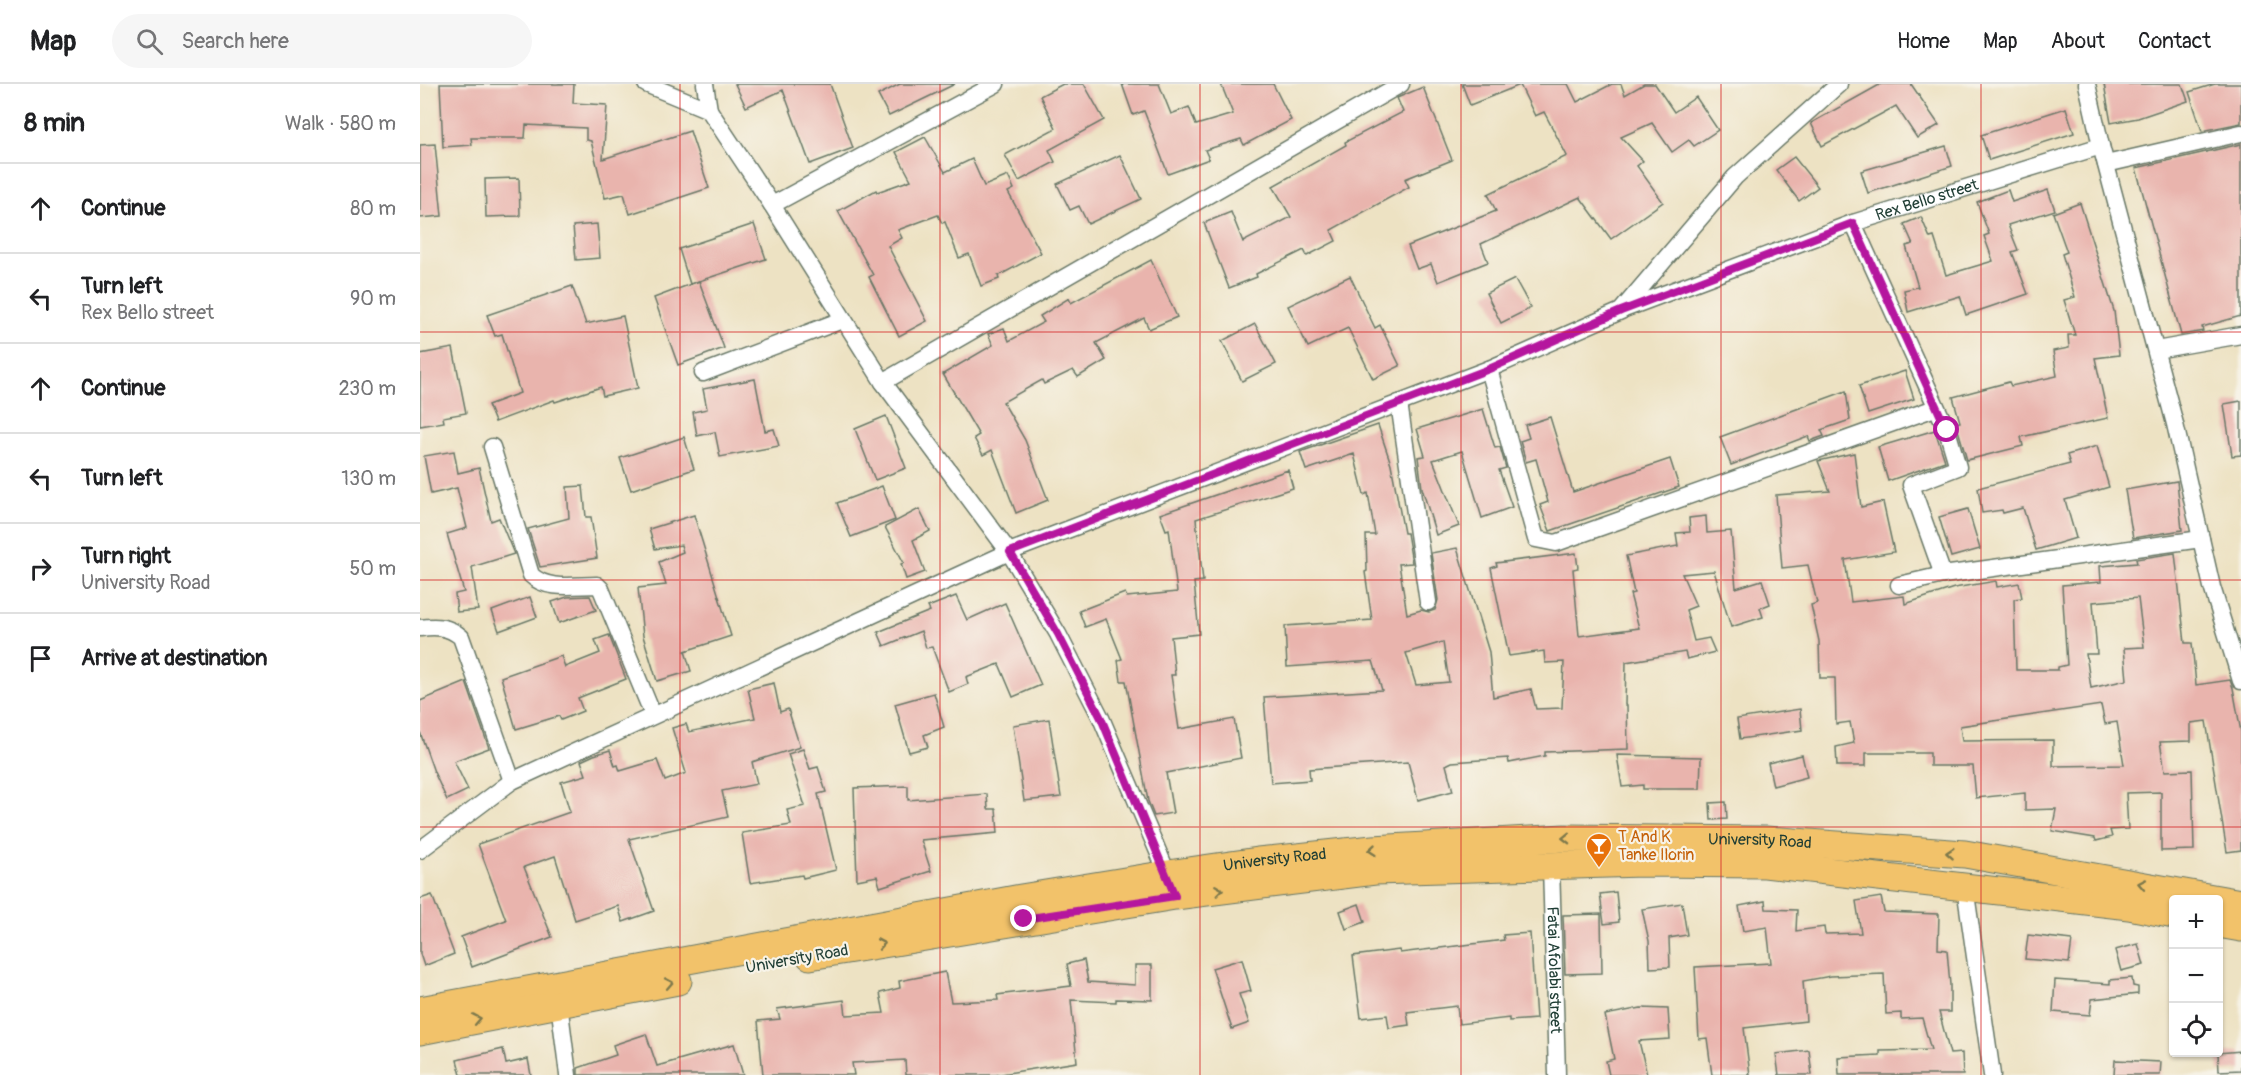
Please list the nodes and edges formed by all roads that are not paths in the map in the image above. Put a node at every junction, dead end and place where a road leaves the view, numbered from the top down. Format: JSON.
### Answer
{"nodes":[{"id":1,"x":646,"y":84,"type":"edge"},
{"id":2,"x":705,"y":84,"type":"edge"},
{"id":3,"x":996,"y":84,"type":"edge"},
{"id":4,"x":1401,"y":84,"type":"edge"},
{"id":5,"x":1839,"y":84,"type":"edge"},
{"id":6,"x":2087,"y":84,"type":"edge"},
{"id":7,"x":709,"y":110,"type":"junction"},
{"id":8,"x":2241,"y":133,"type":"edge"},
{"id":9,"x":2101,"y":146,"type":"junction"},
{"id":10,"x":2106,"y":164,"type":"junction"},
{"id":11,"x":772,"y":205,"type":"junction"},
{"id":12,"x":1853,"y":223,"type":"junction"},
{"id":13,"x":1621,"y":311,"type":"junction"},
{"id":14,"x":842,"y":320,"type":"junction"},
{"id":15,"x":2241,"y":335,"type":"edge"},
{"id":16,"x":2156,"y":351,"type":"junction"},
{"id":17,"x":1489,"y":369,"type":"junction"},
{"id":18,"x":703,"y":373,"type":"dead end"},
{"id":19,"x":883,"y":382,"type":"junction"},
{"id":20,"x":1399,"y":403,"type":"junction"},
{"id":21,"x":1935,"y":408,"type":"junction"},
{"id":22,"x":492,"y":447,"type":"dead end"},
{"id":23,"x":2201,"y":539,"type":"junction"},
{"id":24,"x":1010,"y":552,"type":"junction"},
{"id":25,"x":1943,"y":575,"type":"junction"},
{"id":26,"x":1899,"y":585,"type":"dead end"},
{"id":27,"x":1428,"y":602,"type":"dead end"},
{"id":28,"x":420,"y":628,"type":"edge"},
{"id":29,"x":2241,"y":681,"type":"edge"},
{"id":30,"x":653,"y":715,"type":"junction"},
{"id":31,"x":512,"y":781,"type":"junction"},
{"id":32,"x":420,"y":850,"type":"edge"},
{"id":33,"x":1551,"y":865,"type":"junction"},
{"id":34,"x":1172,"y":885,"type":"junction"},
{"id":35,"x":1965,"y":887,"type":"junction"},
{"id":36,"x":2241,"y":903,"type":"edge"},
{"id":37,"x":2169,"y":914,"type":"edge"},
{"id":38,"x":2223,"y":925,"type":"edge"},
{"id":39,"x":2241,"y":928,"type":"edge"},
{"id":40,"x":559,"y":1003,"type":"junction"},
{"id":41,"x":420,"y":1010,"type":"edge"},
{"id":42,"x":420,"y":1030,"type":"edge"},
{"id":43,"x":568,"y":1075,"type":"edge"},
{"id":44,"x":1557,"y":1075,"type":"edge"},
{"id":45,"x":1992,"y":1075,"type":"edge"}],
"edges":[{"from":1,"to":7,"type":"street"},
{"from":2,"to":7,"type":"street"},
{"from":3,"to":11,"type":"street"},
{"from":4,"to":19,"type":"street"},
{"from":5,"to":13,"type":"street"},
{"from":6,"to":9,"type":"street"},
{"from":7,"to":11,"type":"street"},
{"from":8,"to":10,"type":"street"},
{"from":9,"to":10,"type":"street"},
{"from":9,"to":12,"type":"street","name":"Rex Bello street"},
{"from":10,"to":16,"type":"street"},
{"from":11,"to":14,"type":"street"},
{"from":12,"to":13,"type":"street","name":"Rex Bello street"},
{"from":12,"to":21,"type":"street"},
{"from":13,"to":17,"type":"street","name":"Rex Bello street"},
{"from":14,"to":18,"type":"street"},
{"from":14,"to":19,"type":"street"},
{"from":15,"to":16,"type":"street"},
{"from":16,"to":23,"type":"street"},
{"from":17,"to":20,"type":"street","name":"Rex Bello street"},
{"from":17,"to":21,"type":"street"},
{"from":19,"to":24,"type":"street"},
{"from":20,"to":24,"type":"street","name":"Rex Bello street"},
{"from":20,"to":27,"type":"street"},
{"from":21,"to":25,"type":"street"},
{"from":22,"to":30,"type":"street"},
{"from":23,"to":25,"type":"street"},
{"from":23,"to":29,"type":"street"},
{"from":24,"to":30,"type":"street","name":"Rex Bello street"},
{"from":24,"to":34,"type":"street"},
{"from":25,"to":26,"type":"street"},
{"from":28,"to":31,"type":"street"},
{"from":30,"to":31,"type":"street","name":"Rex Bello street"},
{"from":31,"to":32,"type":"street","name":"Rex Bello street"},
{"from":34,"to":33,"type":"main road","name":"University Road","one_way":true},
{"from":33,"to":35,"type":"main road","name":"University Road"},
{"from":33,"to":44,"type":"street","name":"Fatai Afolabi street"},
{"from":36,"to":34,"type":"main road","name":"University Road","one_way":true},
{"from":40,"to":34,"type":"main road","name":"University Road","one_way":true},
{"from":34,"to":41,"type":"main road","name":"University Road"},
{"from":35,"to":37,"type":"main road","name":"University Road"},
{"from":35,"to":45,"type":"street"},
{"from":38,"to":39,"type":"main road"},
{"from":42,"to":40,"type":"main road","name":"University Road","one_way":true},
{"from":40,"to":43,"type":"street"}]}
